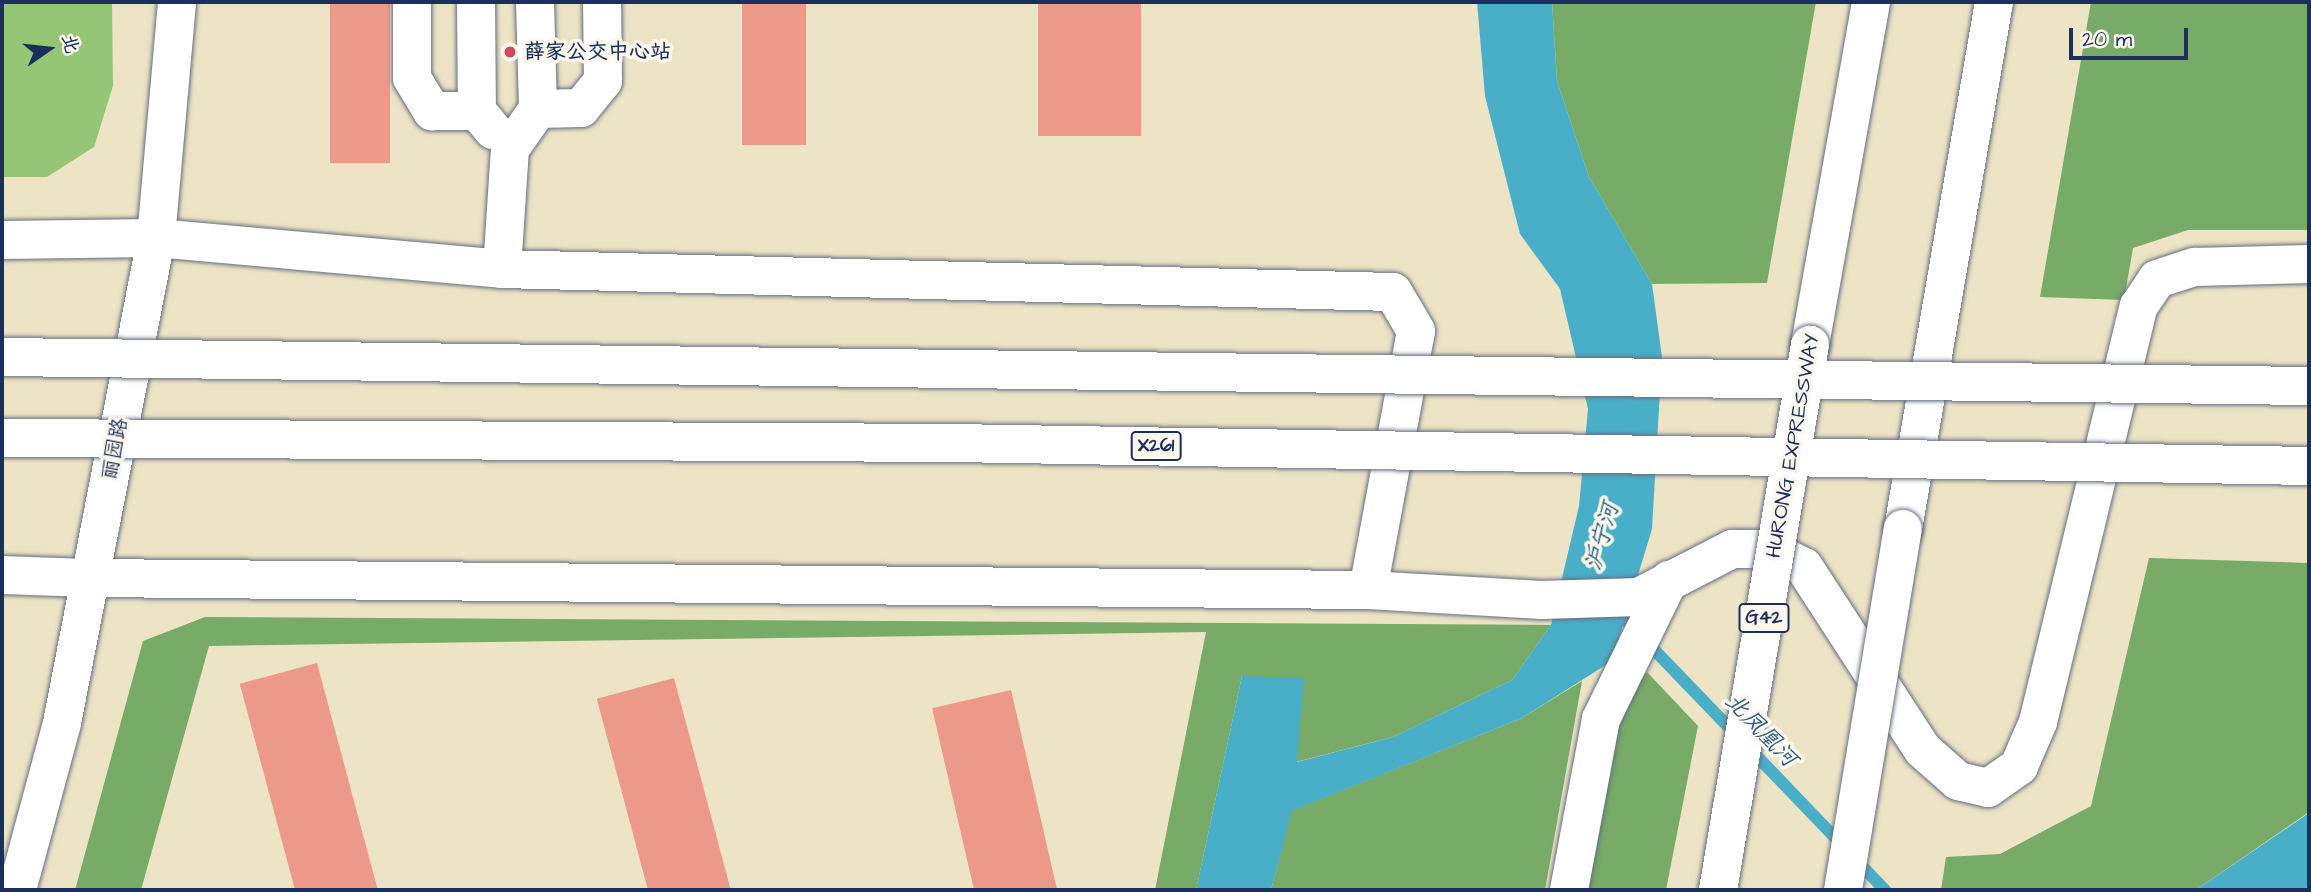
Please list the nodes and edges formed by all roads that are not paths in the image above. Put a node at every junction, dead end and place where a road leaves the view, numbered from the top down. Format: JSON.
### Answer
{"nodes":[{"id":1,"x":177,"y":2,"type":"edge"},
{"id":2,"x":412,"y":2,"type":"edge"},
{"id":3,"x":476,"y":2,"type":"edge"},
{"id":4,"x":535,"y":2,"type":"edge"},
{"id":5,"x":602,"y":2,"type":"edge"},
{"id":6,"x":1871,"y":2,"type":"edge"},
{"id":7,"x":1994,"y":2,"type":"edge"},
{"id":8,"x":538,"y":109,"type":"junction"},
{"id":9,"x":477,"y":111,"type":"junction"},
{"id":10,"x":510,"y":149,"type":"junction"},
{"id":11,"x":156,"y":238,"type":"junction"},
{"id":12,"x":2,"y":240,"type":"edge"},
{"id":13,"x":2309,"y":264,"type":"edge"},
{"id":14,"x":502,"y":269,"type":"junction"},
{"id":15,"x":2,"y":357,"type":"edge"},
{"id":16,"x":2309,"y":386,"type":"edge"},
{"id":17,"x":2,"y":438,"type":"edge"},
{"id":18,"x":2309,"y":466,"type":"edge"},
{"id":19,"x":2,"y":575,"type":"edge"},
{"id":20,"x":90,"y":578,"type":"junction"},
{"id":21,"x":1368,"y":590,"type":"junction"},
{"id":22,"x":1654,"y":596,"type":"junction"},
{"id":23,"x":17,"y":890,"type":"edge"},
{"id":24,"x":1569,"y":890,"type":"edge"},
{"id":25,"x":1718,"y":890,"type":"edge"},
{"id":26,"x":1843,"y":890,"type":"edge"}],
"edges":[{"from":1,"to":11,"type":"main road","name":"丽园路"},
{"from":2,"to":9,"type":"main road"},
{"from":3,"to":9,"type":"main road"},
{"from":4,"to":8,"type":"main road"},
{"from":5,"to":8,"type":"main road"},
{"from":6,"to":25,"type":"main road","name":"HURONG EXPRESSWAY","number":"G42","bridge":true},
{"from":7,"to":26,"type":"main road","bridge":true},
{"from":8,"to":10,"type":"main road"},
{"from":9,"to":10,"type":"main road"},
{"from":10,"to":14,"type":"main road"},
{"from":11,"to":12,"type":"main road"},
{"from":11,"to":14,"type":"main road"},
{"from":11,"to":20,"type":"main road","name":"丽园路"},
{"from":13,"to":22,"type":"main road"},
{"from":14,"to":21,"type":"main road"},
{"from":15,"to":16,"type":"main road","bridge":true},
{"from":17,"to":18,"type":"main road","number":"X261","bridge":true},
{"from":19,"to":20,"type":"main road"},
{"from":20,"to":21,"type":"main road"},
{"from":20,"to":23,"type":"main road","name":"丽园路"},
{"from":21,"to":22,"type":"main road"},
{"from":22,"to":24,"type":"main road"}]}
